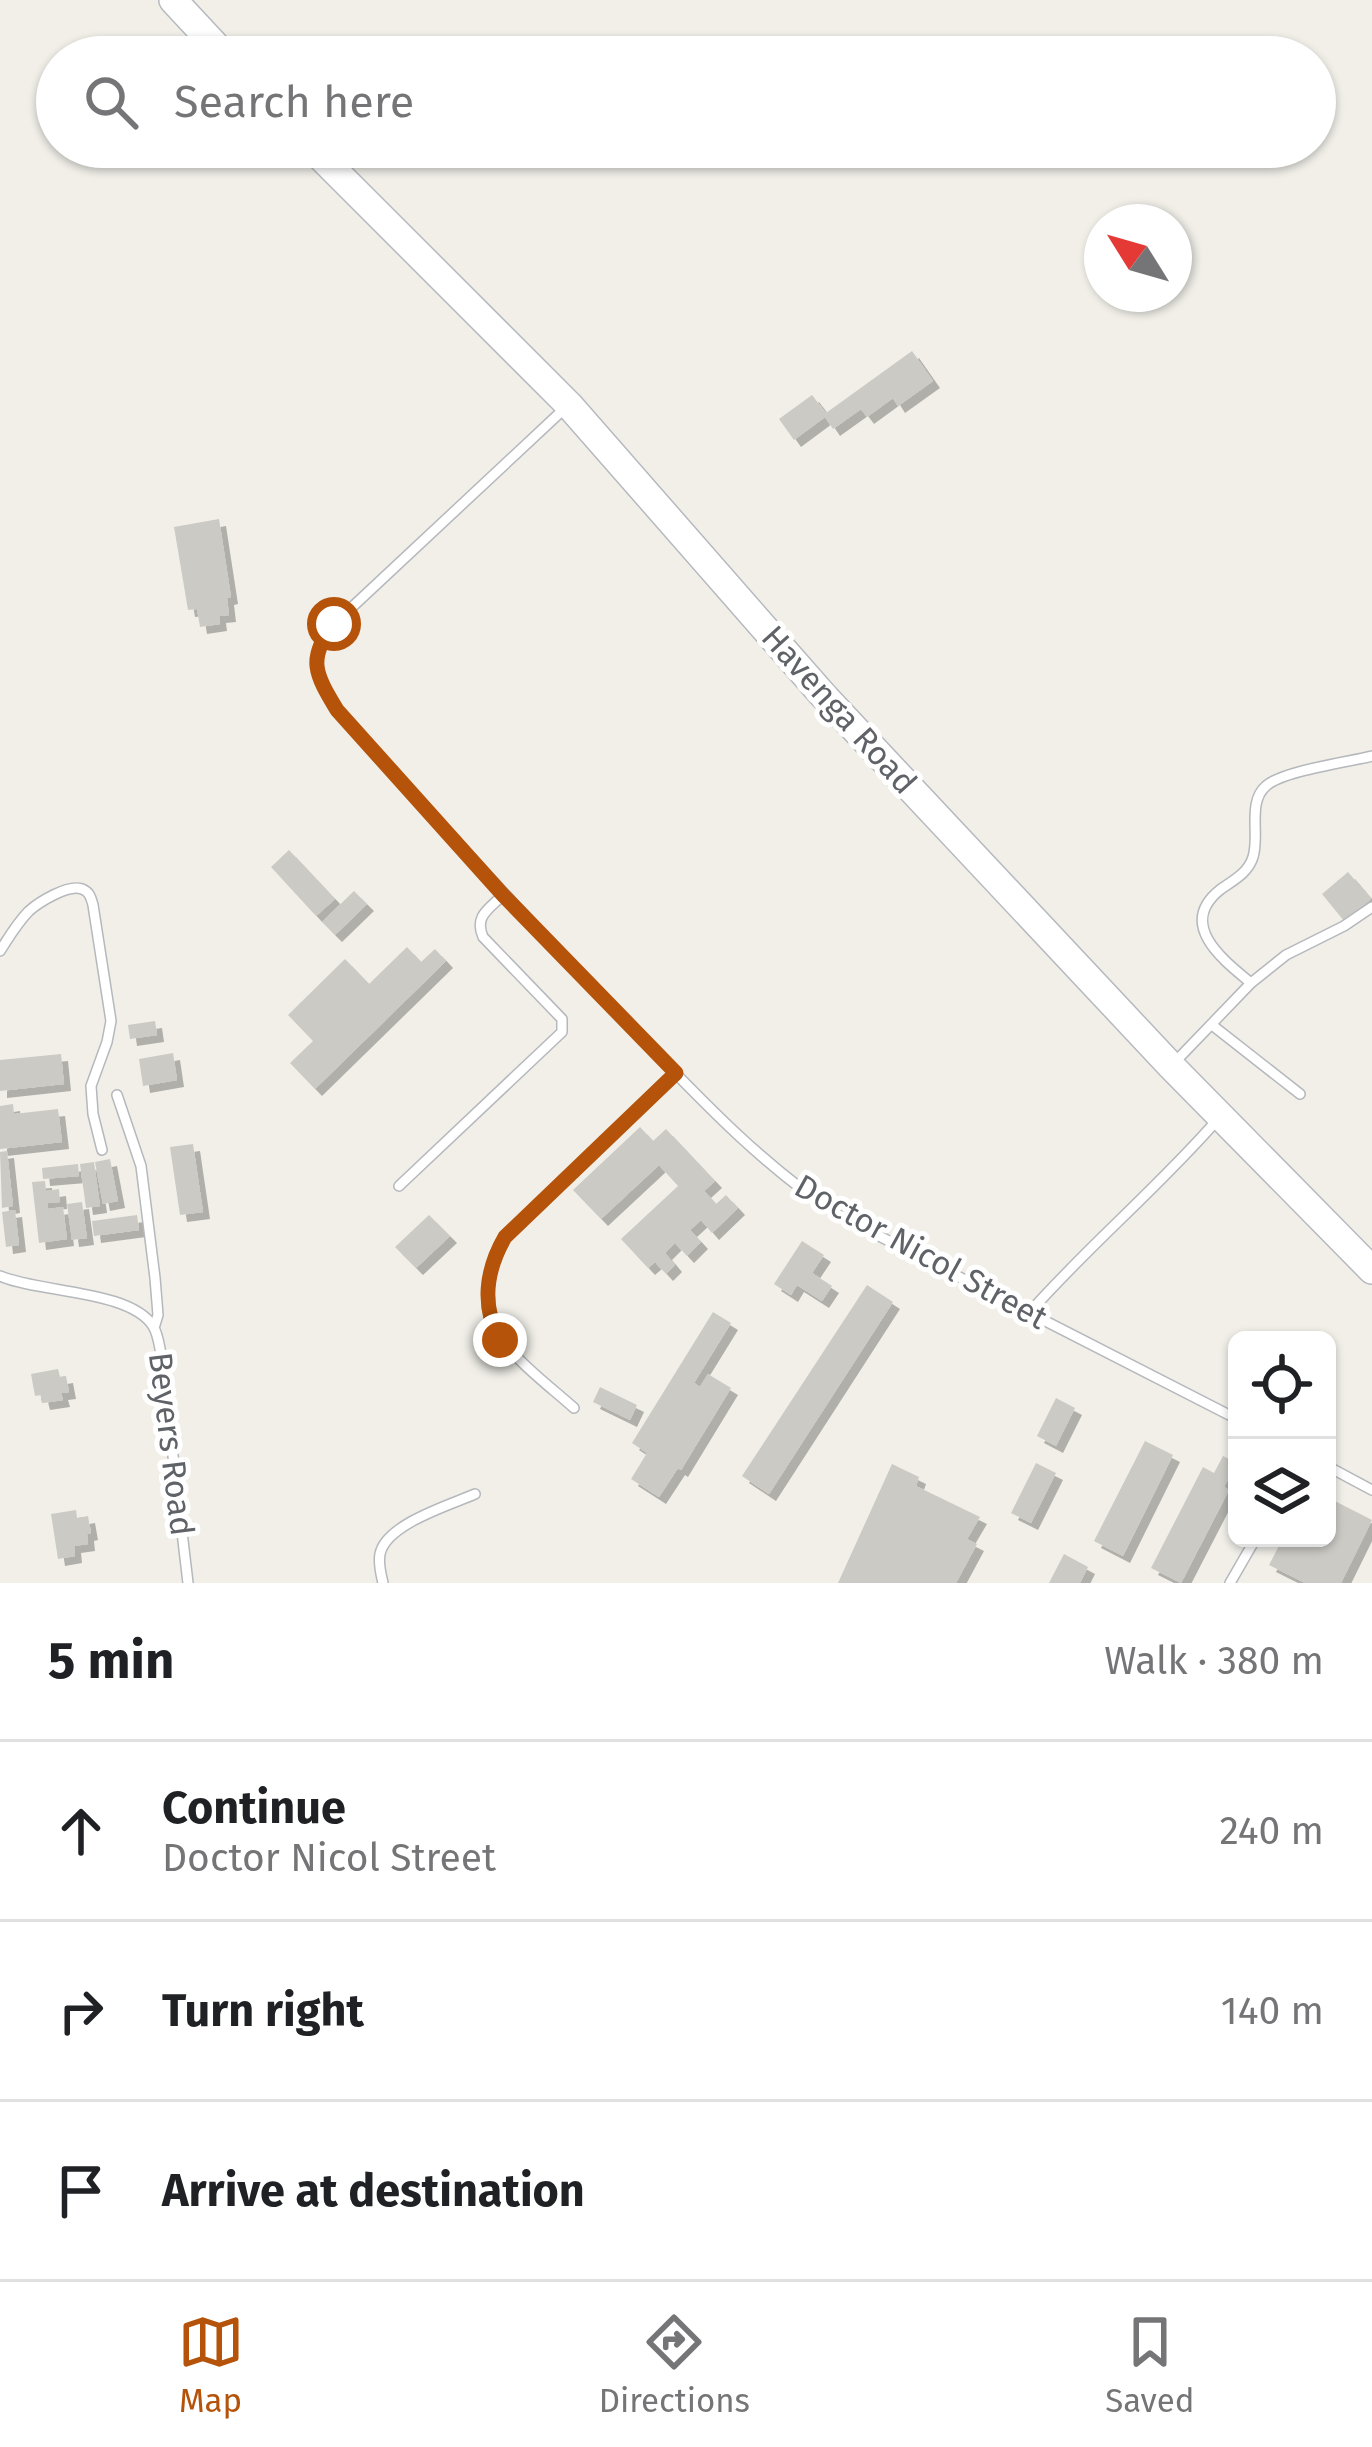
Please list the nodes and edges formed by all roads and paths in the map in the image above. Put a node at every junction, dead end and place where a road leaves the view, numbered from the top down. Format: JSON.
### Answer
{"nodes":[{"id":1,"x":172,"y":0,"type":"edge"},
{"id":2,"x":206,"y":36,"type":"edge"},
{"id":3,"x":332,"y":168,"type":"edge"},
{"id":4,"x":568,"y":405,"type":"junction"},
{"id":5,"x":1372,"y":756,"type":"edge"},
{"id":6,"x":503,"y":895,"type":"junction"},
{"id":7,"x":1372,"y":907,"type":"edge"},
{"id":8,"x":0,"y":951,"type":"edge"},
{"id":9,"x":1251,"y":983,"type":"junction"},
{"id":10,"x":1212,"y":1025,"type":"junction"},
{"id":11,"x":1171,"y":1066,"type":"junction"},
{"id":12,"x":676,"y":1073,"type":"junction"},
{"id":13,"x":1300,"y":1094,"type":"dead end"},
{"id":14,"x":118,"y":1095,"type":"dead end"},
{"id":15,"x":1220,"y":1116,"type":"junction"},
{"id":16,"x":103,"y":1150,"type":"dead end"},
{"id":17,"x":399,"y":1186,"type":"dead end"},
{"id":18,"x":1372,"y":1270,"type":"edge"},
{"id":19,"x":0,"y":1276,"type":"edge"},
{"id":20,"x":1029,"y":1313,"type":"junction"},
{"id":21,"x":154,"y":1328,"type":"junction"},
{"id":22,"x":574,"y":1408,"type":"dead end"},
{"id":23,"x":1228,"y":1414,"type":"edge"},
{"id":24,"x":1336,"y":1471,"type":"edge"},
{"id":25,"x":1372,"y":1490,"type":"edge"},
{"id":26,"x":476,"y":1494,"type":"dead end"},
{"id":27,"x":1251,"y":1547,"type":"edge"},
{"id":28,"x":188,"y":1583,"type":"edge"},
{"id":29,"x":382,"y":1583,"type":"edge"},
{"id":30,"x":1230,"y":1583,"type":"edge"}],
"edges":[{"from":1,"to":2,"type":"street"},
{"from":3,"to":4,"type":"street","name":"Havenga Road"},
{"from":4,"to":6,"type":"lane","name":"Doctor Nicol Street"},
{"from":4,"to":11,"type":"street","name":"Havenga Road"},
{"from":5,"to":9,"type":"lane"},
{"from":6,"to":12,"type":"lane","name":"Doctor Nicol Street"},
{"from":6,"to":17,"type":"lane"},
{"from":7,"to":9,"type":"lane"},
{"from":8,"to":16,"type":"lane"},
{"from":9,"to":10,"type":"lane"},
{"from":10,"to":11,"type":"lane"},
{"from":10,"to":13,"type":"lane"},
{"from":11,"to":15,"type":"street","name":"Havenga Road"},
{"from":12,"to":20,"type":"lane","name":"Doctor Nicol Street"},
{"from":12,"to":22,"type":"lane"},
{"from":14,"to":21,"type":"lane"},
{"from":15,"to":18,"type":"street","name":"Havenga Road"},
{"from":15,"to":20,"type":"lane"},
{"from":19,"to":21,"type":"lane","name":"Beyers Road"},
{"from":20,"to":23,"type":"lane","name":"Doctor Nicol Street"},
{"from":21,"to":28,"type":"lane","name":"Beyers Road"},
{"from":24,"to":25,"type":"lane"},
{"from":26,"to":29,"type":"lane"},
{"from":27,"to":30,"type":"lane"}]}
